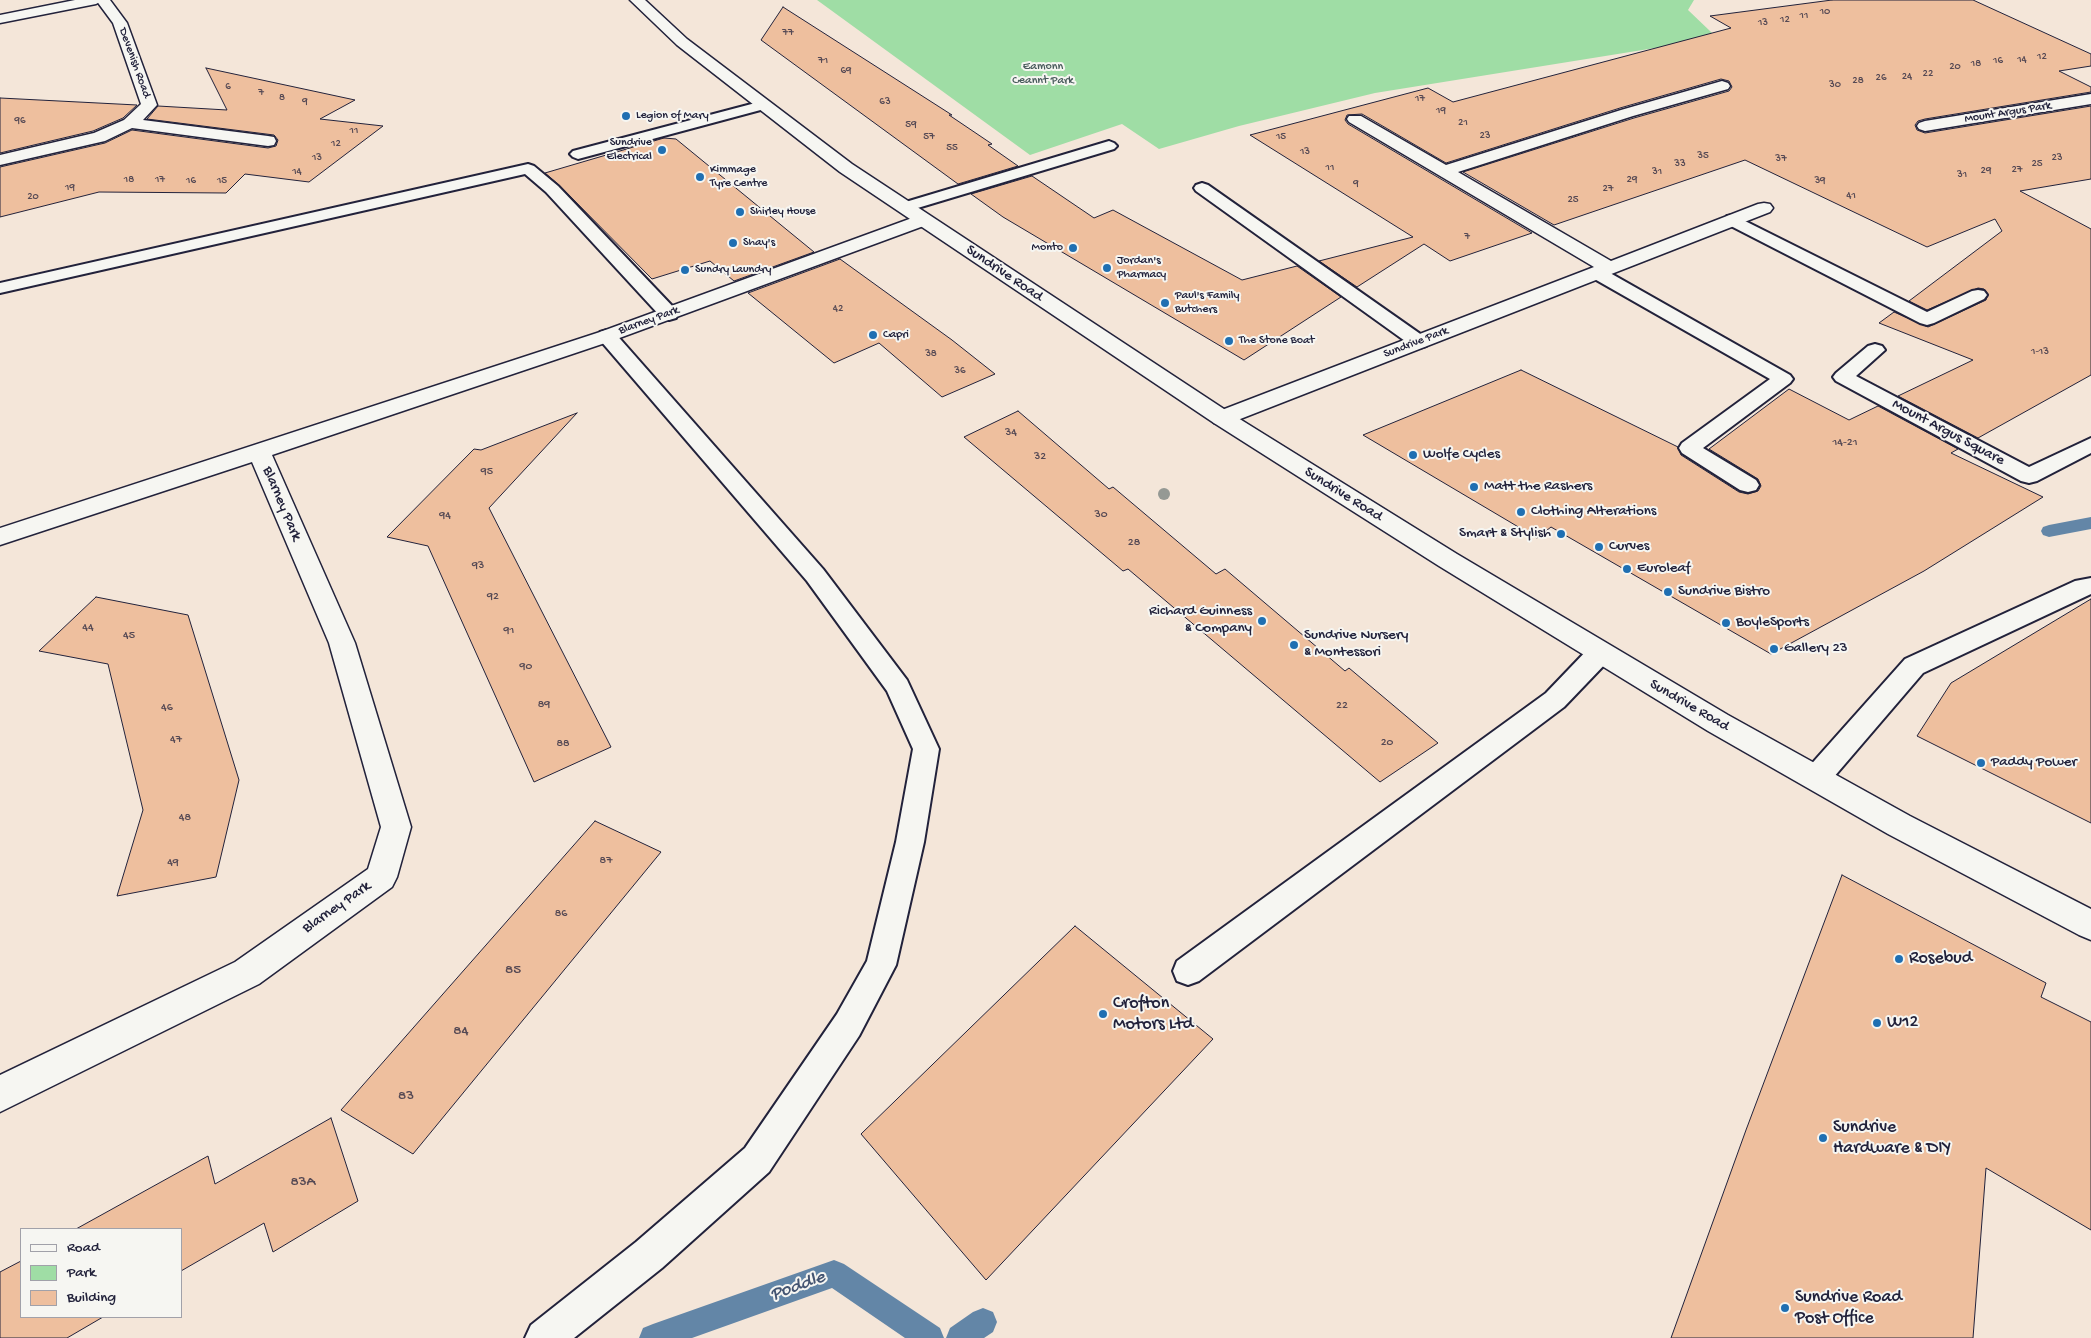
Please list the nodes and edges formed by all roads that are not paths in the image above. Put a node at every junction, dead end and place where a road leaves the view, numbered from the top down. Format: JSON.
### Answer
{"nodes":[{"id":1,"x":96,"y":0,"type":"edge"},
{"id":2,"x":103,"y":0,"type":"edge"},
{"id":3,"x":637,"y":0,"type":"edge"},
{"id":4,"x":0,"y":19,"type":"edge"},
{"id":5,"x":1722,"y":86,"type":"dead end"},
{"id":6,"x":2091,"y":99,"type":"edge"},
{"id":7,"x":763,"y":105,"type":"junction"},
{"id":8,"x":1355,"y":119,"type":"dead end"},
{"id":9,"x":130,"y":123,"type":"junction"},
{"id":10,"x":1925,"y":126,"type":"dead end"},
{"id":11,"x":268,"y":141,"type":"dead end"},
{"id":12,"x":1109,"y":146,"type":"dead end"},
{"id":13,"x":578,"y":154,"type":"dead end"},
{"id":14,"x":0,"y":160,"type":"edge"},
{"id":15,"x":1444,"y":171,"type":"junction"},
{"id":16,"x":1202,"y":188,"type":"dead end"},
{"id":17,"x":1764,"y":208,"type":"dead end"},
{"id":18,"x":914,"y":213,"type":"junction"},
{"id":19,"x":1733,"y":220,"type":"junction"},
{"id":20,"x":1604,"y":271,"type":"junction"},
{"id":21,"x":0,"y":288,"type":"edge"},
{"id":22,"x":1978,"y":295,"type":"dead end"},
{"id":23,"x":668,"y":314,"type":"junction"},
{"id":24,"x":607,"y":336,"type":"junction"},
{"id":25,"x":1419,"y":342,"type":"junction"},
{"id":26,"x":1875,"y":350,"type":"dead end"},
{"id":27,"x":1222,"y":418,"type":"junction"},
{"id":28,"x":2091,"y":446,"type":"edge"},
{"id":29,"x":259,"y":452,"type":"junction"},
{"id":30,"x":1748,"y":485,"type":"dead end"},
{"id":31,"x":0,"y":537,"type":"edge"},
{"id":32,"x":2091,"y":586,"type":"edge"},
{"id":33,"x":1600,"y":653,"type":"junction"},
{"id":34,"x":1817,"y":777,"type":"junction"},
{"id":35,"x":2091,"y":925,"type":"edge"},
{"id":36,"x":1188,"y":971,"type":"dead end"},
{"id":37,"x":0,"y":1094,"type":"edge"},
{"id":38,"x":544,"y":1338,"type":"edge"}],
"edges":[{"from":1,"to":4,"type":"street"},
{"from":2,"to":9,"type":"street","name":"Devenish Road"},
{"from":3,"to":7,"type":"street","name":"Sundrive Road"},
{"from":5,"to":15,"type":"street"},
{"from":6,"to":10,"type":"street","name":"Mount Argus Park"},
{"from":7,"to":13,"type":"lane"},
{"from":7,"to":18,"type":"street","name":"Sundrive Road"},
{"from":8,"to":15,"type":"street"},
{"from":9,"to":11,"type":"street"},
{"from":9,"to":14,"type":"street","name":"Devenish Road"},
{"from":12,"to":18,"type":"lane"},
{"from":15,"to":20,"type":"street"},
{"from":16,"to":25,"type":"lane"},
{"from":17,"to":19,"type":"street","name":"Sundrive Park"},
{"from":18,"to":23,"type":"street","name":"Blarney Park"},
{"from":18,"to":27,"type":"street","name":"Sundrive Road"},
{"from":19,"to":20,"type":"street","name":"Sundrive Park"},
{"from":19,"to":22,"type":"lane"},
{"from":20,"to":25,"type":"street","name":"Sundrive Park"},
{"from":20,"to":30,"type":"lane"},
{"from":21,"to":23,"type":"lane"},
{"from":23,"to":24,"type":"street","name":"Blarney Park"},
{"from":24,"to":29,"type":"street","name":"Blarney Park"},
{"from":24,"to":38,"type":"lane"},
{"from":25,"to":27,"type":"street","name":"Sundrive Park"},
{"from":26,"to":28,"type":"lane","name":"Mount Argus Square"},
{"from":27,"to":33,"type":"street","name":"Sundrive Road"},
{"from":29,"to":31,"type":"street","name":"Blarney Park"},
{"from":29,"to":37,"type":"street","name":"Blarney Park"},
{"from":32,"to":34,"type":"lane"},
{"from":33,"to":34,"type":"street","name":"Sundrive Road"},
{"from":33,"to":36,"type":"lane"},
{"from":34,"to":35,"type":"street","name":"Sundrive Road"}]}
